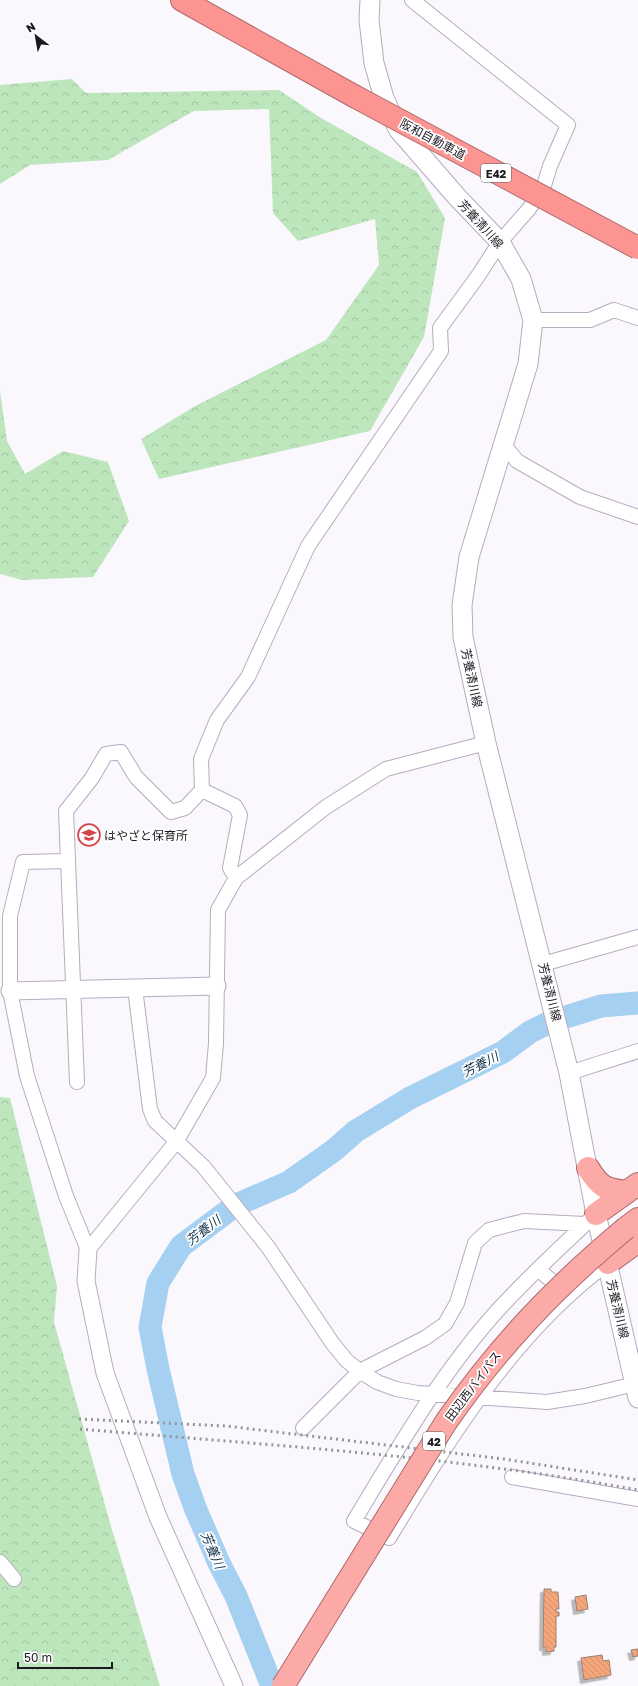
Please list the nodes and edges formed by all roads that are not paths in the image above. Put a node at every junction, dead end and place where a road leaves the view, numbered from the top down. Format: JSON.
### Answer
{"nodes":[{"id":1,"x":182,"y":0,"type":"edge"},
{"id":2,"x":198,"y":0,"type":"edge"},
{"id":3,"x":370,"y":0,"type":"edge"},
{"id":4,"x":412,"y":0,"type":"edge"},
{"id":5,"x":294,"y":61,"type":"junction"},
{"id":6,"x":500,"y":242,"type":"junction"},
{"id":7,"x":638,"y":248,"type":"edge"},
{"id":8,"x":638,"y":318,"type":"edge"},
{"id":9,"x":533,"y":320,"type":"junction"},
{"id":10,"x":504,"y":445,"type":"junction"},
{"id":11,"x":638,"y":518,"type":"edge"},
{"id":12,"x":486,"y":743,"type":"junction"},
{"id":13,"x":202,"y":790,"type":"junction"},
{"id":14,"x":68,"y":861,"type":"junction"},
{"id":15,"x":236,"y":878,"type":"junction"},
{"id":16,"x":638,"y":936,"type":"edge"},
{"id":17,"x":544,"y":970,"type":"junction"},
{"id":18,"x":217,"y":986,"type":"junction"},
{"id":19,"x":135,"y":988,"type":"junction"},
{"id":20,"x":72,"y":989,"type":"junction"},
{"id":21,"x":5,"y":991,"type":"edge"},
{"id":22,"x":638,"y":1051,"type":"edge"},
{"id":23,"x":568,"y":1068,"type":"junction"},
{"id":24,"x":77,"y":1082,"type":"dead end"},
{"id":25,"x":176,"y":1142,"type":"junction"},
{"id":26,"x":588,"y":1168,"type":"junction"},
{"id":27,"x":632,"y":1188,"type":"edge"},
{"id":28,"x":591,"y":1219,"type":"junction"},
{"id":29,"x":634,"y":1229,"type":"edge"},
{"id":30,"x":88,"y":1250,"type":"junction"},
{"id":31,"x":608,"y":1263,"type":"junction"},
{"id":32,"x":538,"y":1269,"type":"junction"},
{"id":33,"x":562,"y":1302,"type":"junction"},
{"id":34,"x":360,"y":1371,"type":"junction"},
{"id":35,"x":636,"y":1391,"type":"edge"},
{"id":36,"x":432,"y":1394,"type":"junction"},
{"id":37,"x":478,"y":1398,"type":"junction"},
{"id":38,"x":303,"y":1428,"type":"dead end"},
{"id":39,"x":512,"y":1477,"type":"dead end"},
{"id":40,"x":638,"y":1499,"type":"edge"},
{"id":41,"x":0,"y":1562,"type":"edge"},
{"id":42,"x":14,"y":1579,"type":"dead end"},
{"id":43,"x":234,"y":1686,"type":"edge"},
{"id":44,"x":283,"y":1686,"type":"edge"}],
"edges":[{"from":1,"to":5,"type":"highway","name":"阪和自動車道","number":"E42"},
{"from":2,"to":5,"type":"highway","name":"阪和自動車道","number":"E42"},
{"from":3,"to":6,"type":"main road","name":"芳養清川線"},
{"from":4,"to":6,"type":"street"},
{"from":5,"to":7,"type":"highway","name":"阪和自動車道","number":"E42","bridge":true},
{"from":6,"to":9,"type":"main road","name":"芳養清川線"},
{"from":6,"to":13,"type":"street"},
{"from":8,"to":9,"type":"street"},
{"from":9,"to":10,"type":"main road","name":"芳養清川線"},
{"from":10,"to":11,"type":"street"},
{"from":10,"to":12,"type":"main road","name":"芳養清川線"},
{"from":12,"to":15,"type":"street"},
{"from":12,"to":17,"type":"main road","name":"芳養清川線"},
{"from":13,"to":14,"type":"street"},
{"from":13,"to":15,"type":"street"},
{"from":14,"to":20,"type":"street"},
{"from":14,"to":21,"type":"street"},
{"from":15,"to":18,"type":"street"},
{"from":16,"to":17,"type":"street"},
{"from":17,"to":23,"type":"main road","name":"芳養清川線"},
{"from":18,"to":19,"type":"street"},
{"from":18,"to":25,"type":"street"},
{"from":19,"to":20,"type":"street"},
{"from":19,"to":25,"type":"street"},
{"from":20,"to":21,"type":"street"},
{"from":20,"to":24,"type":"street"},
{"from":21,"to":30,"type":"street"},
{"from":22,"to":23,"type":"street"},
{"from":23,"to":26,"type":"main road","name":"芳養清川線"},
{"from":25,"to":30,"type":"street"},
{"from":25,"to":34,"type":"street"},
{"from":26,"to":27,"type":"highway"},
{"from":26,"to":28,"type":"main road","name":"芳養清川線"},
{"from":27,"to":28,"type":"highway"},
{"from":28,"to":31,"type":"main road","name":"芳養清川線"},
{"from":28,"to":32,"type":"street"},
{"from":28,"to":34,"type":"street"},
{"from":29,"to":31,"type":"highway"},
{"from":29,"to":44,"type":"highway","name":"田辺西バイパス","number":"42","bridge":true},
{"from":30,"to":43,"type":"street"},
{"from":31,"to":33,"type":"street"},
{"from":31,"to":35,"type":"main road","name":"芳養清川線"},
{"from":32,"to":33,"type":"street"},
{"from":32,"to":36,"type":"street"},
{"from":33,"to":37,"type":"street"},
{"from":34,"to":36,"type":"street"},
{"from":34,"to":38,"type":"street"},
{"from":35,"to":37,"type":"street"},
{"from":36,"to":37,"type":"street"},
{"from":36,"to":37,"type":"street"},
{"from":39,"to":40,"type":"street"},
{"from":41,"to":42,"type":"street"}]}
